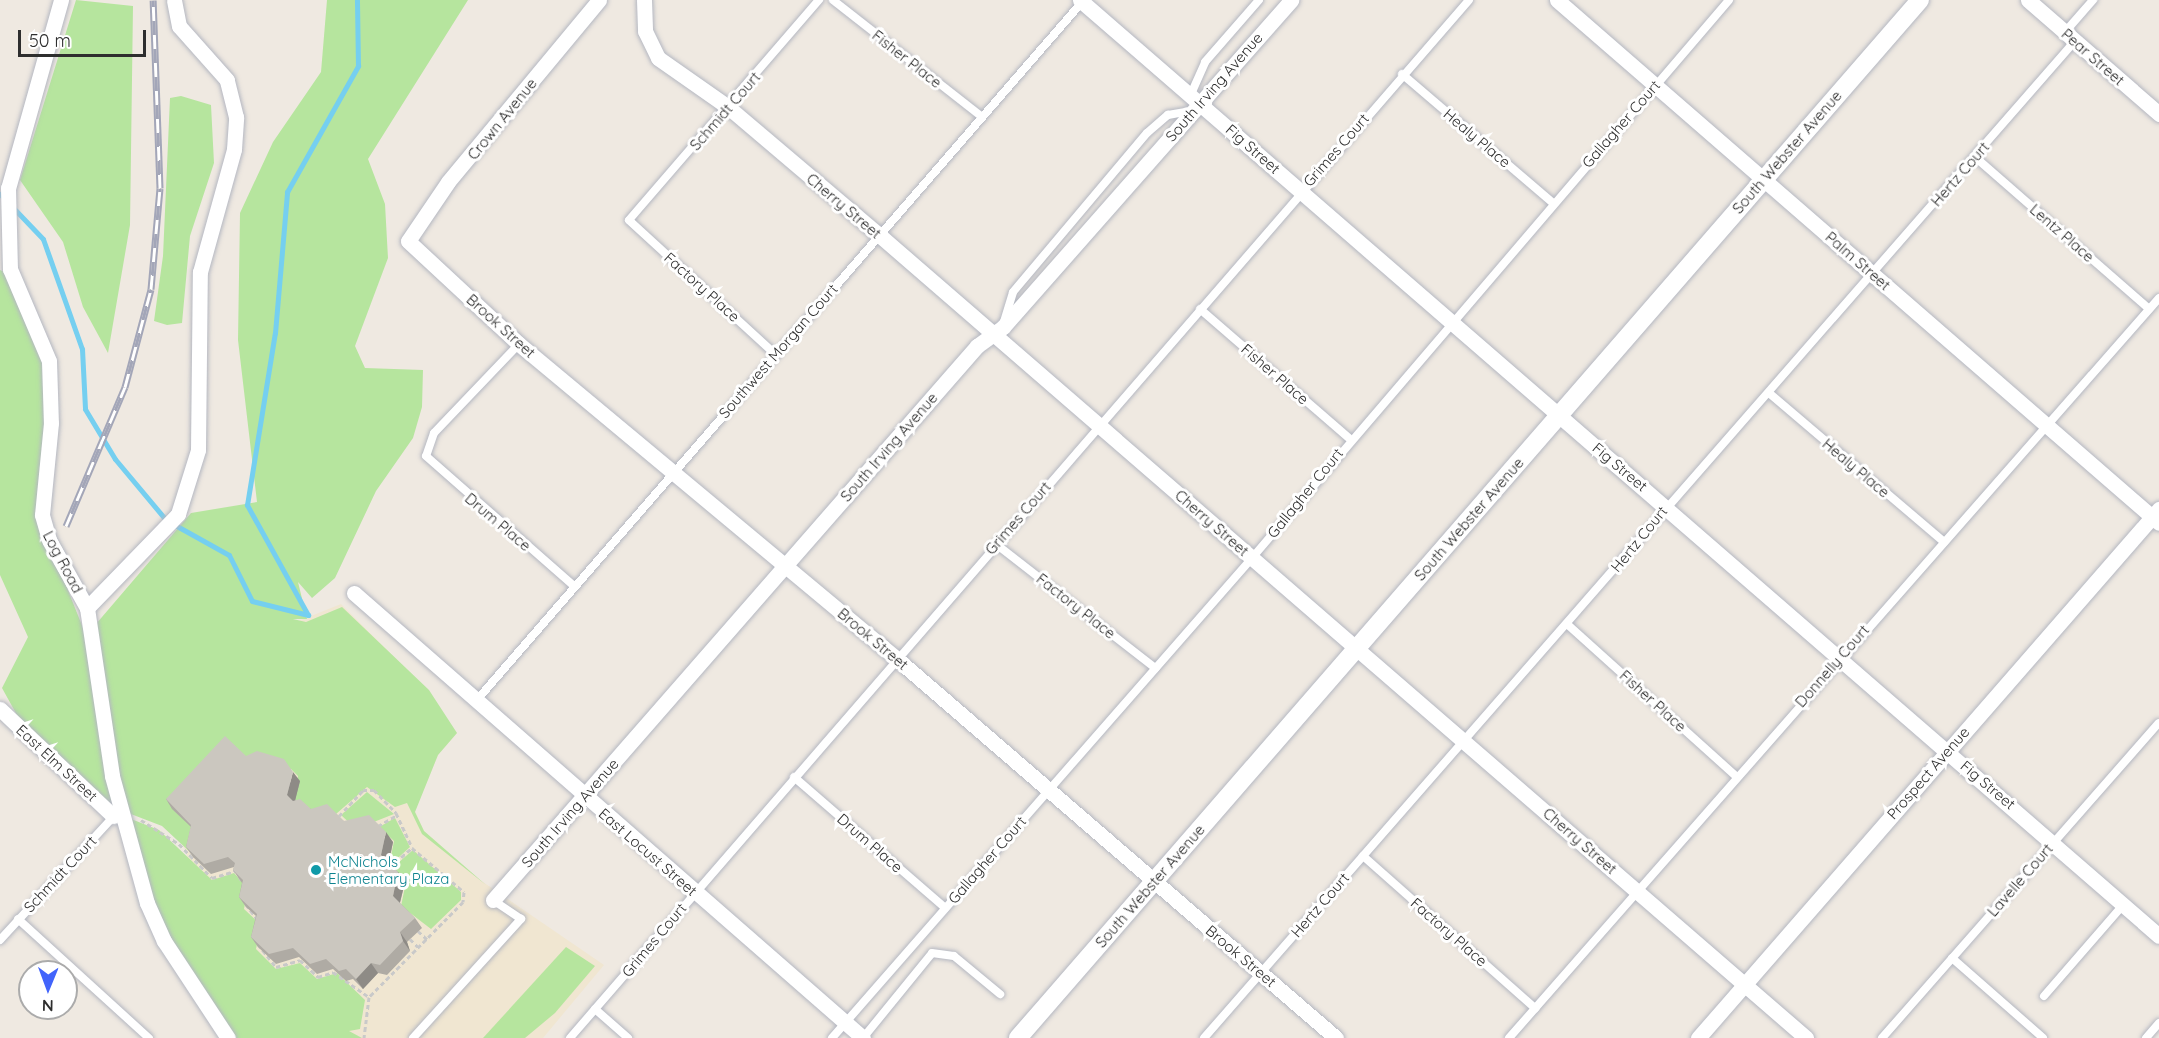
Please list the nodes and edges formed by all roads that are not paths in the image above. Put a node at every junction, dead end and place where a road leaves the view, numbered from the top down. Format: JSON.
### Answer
{"nodes":[{"id":1,"x":61,"y":0,"type":"edge"},
{"id":2,"x":174,"y":0,"type":"edge"},
{"id":3,"x":599,"y":0,"type":"edge"},
{"id":4,"x":644,"y":0,"type":"edge"},
{"id":5,"x":819,"y":0,"type":"edge"},
{"id":6,"x":833,"y":0,"type":"edge"},
{"id":7,"x":1259,"y":0,"type":"edge"},
{"id":8,"x":1291,"y":0,"type":"edge"},
{"id":9,"x":1469,"y":0,"type":"edge"},
{"id":10,"x":1557,"y":0,"type":"edge"},
{"id":11,"x":1729,"y":0,"type":"edge"},
{"id":12,"x":1920,"y":0,"type":"edge"},
{"id":13,"x":2028,"y":0,"type":"edge"},
{"id":14,"x":2093,"y":0,"type":"edge"},
{"id":15,"x":1082,"y":1,"type":"edge"},
{"id":16,"x":2070,"y":36,"type":"junction"},
{"id":17,"x":1402,"y":74,"type":"junction"},
{"id":18,"x":1655,"y":86,"type":"junction"},
{"id":19,"x":1196,"y":102,"type":"junction"},
{"id":20,"x":728,"y":107,"type":"junction"},
{"id":21,"x":2159,"y":114,"type":"edge"},
{"id":22,"x":982,"y":117,"type":"junction"},
{"id":23,"x":1975,"y":158,"type":"junction"},
{"id":24,"x":1762,"y":180,"type":"junction"},
{"id":25,"x":1301,"y":191,"type":"junction"},
{"id":26,"x":1553,"y":203,"type":"junction"},
{"id":27,"x":629,"y":220,"type":"joint"},
{"id":28,"x":878,"y":234,"type":"junction"},
{"id":29,"x":408,"y":241,"type":"joint"},
{"id":30,"x":5,"y":268,"type":"edge"},
{"id":31,"x":1874,"y":274,"type":"junction"},
{"id":32,"x":2159,"y":298,"type":"edge"},
{"id":33,"x":1200,"y":309,"type":"junction"},
{"id":34,"x":2149,"y":309,"type":"junction"},
{"id":35,"x":1450,"y":321,"type":"junction"},
{"id":36,"x":999,"y":331,"type":"junction"},
{"id":37,"x":519,"y":344,"type":"junction"},
{"id":38,"x":776,"y":354,"type":"junction"},
{"id":39,"x":1769,"y":393,"type":"junction"},
{"id":40,"x":1559,"y":416,"type":"junction"},
{"id":41,"x":1099,"y":424,"type":"junction"},
{"id":42,"x":2047,"y":427,"type":"junction"},
{"id":43,"x":1349,"y":438,"type":"junction"},
{"id":44,"x":674,"y":471,"type":"junction"},
{"id":45,"x":1666,"y":506,"type":"junction"},
{"id":46,"x":2157,"y":517,"type":"edge"},
{"id":47,"x":1944,"y":542,"type":"junction"},
{"id":48,"x":996,"y":544,"type":"junction"},
{"id":49,"x":1252,"y":558,"type":"junction"},
{"id":50,"x":785,"y":565,"type":"junction"},
{"id":51,"x":574,"y":586,"type":"junction"},
{"id":52,"x":354,"y":593,"type":"dead end"},
{"id":53,"x":87,"y":608,"type":"junction"},
{"id":54,"x":1568,"y":625,"type":"junction"},
{"id":55,"x":1358,"y":646,"type":"junction"},
{"id":56,"x":1839,"y":657,"type":"junction"},
{"id":57,"x":897,"y":659,"type":"junction"},
{"id":58,"x":1155,"y":668,"type":"junction"},
{"id":59,"x":474,"y":703,"type":"junction"},
{"id":60,"x":0,"y":710,"type":"edge"},
{"id":61,"x":2158,"y":726,"type":"edge"},
{"id":62,"x":1464,"y":741,"type":"junction"},
{"id":63,"x":1947,"y":751,"type":"junction"},
{"id":64,"x":794,"y":777,"type":"junction"},
{"id":65,"x":1737,"y":777,"type":"junction"},
{"id":66,"x":1049,"y":789,"type":"junction"},
{"id":67,"x":585,"y":797,"type":"junction"},
{"id":68,"x":119,"y":813,"type":"junction"},
{"id":69,"x":2054,"y":841,"type":"junction"},
{"id":70,"x":1363,"y":856,"type":"junction"},
{"id":71,"x":1154,"y":882,"type":"junction"},
{"id":72,"x":1638,"y":891,"type":"junction"},
{"id":73,"x":694,"y":892,"type":"junction"},
{"id":74,"x":493,"y":900,"type":"joint"},
{"id":75,"x":2124,"y":904,"type":"junction"},
{"id":76,"x":945,"y":908,"type":"junction"},
{"id":77,"x":18,"y":919,"type":"junction"},
{"id":78,"x":2159,"y":936,"type":"edge"},
{"id":79,"x":0,"y":940,"type":"edge"},
{"id":80,"x":1952,"y":958,"type":"junction"},
{"id":81,"x":1261,"y":972,"type":"junction"},
{"id":82,"x":1743,"y":986,"type":"junction"},
{"id":83,"x":1000,"y":994,"type":"dead end"},
{"id":84,"x":2044,"y":996,"type":"dead end"},
{"id":85,"x":1535,"y":1008,"type":"junction"},
{"id":86,"x":595,"y":1009,"type":"junction"},
{"id":87,"x":845,"y":1022,"type":"junction"},
{"id":88,"x":2159,"y":1023,"type":"edge"},
{"id":89,"x":149,"y":1038,"type":"edge"},
{"id":90,"x":228,"y":1038,"type":"edge"},
{"id":91,"x":413,"y":1038,"type":"edge"},
{"id":92,"x":570,"y":1038,"type":"edge"},
{"id":93,"x":628,"y":1038,"type":"edge"},
{"id":94,"x":831,"y":1038,"type":"edge"},
{"id":95,"x":863,"y":1038,"type":"edge"},
{"id":96,"x":1018,"y":1038,"type":"edge"},
{"id":97,"x":1204,"y":1038,"type":"edge"},
{"id":98,"x":1336,"y":1038,"type":"edge"},
{"id":99,"x":1509,"y":1038,"type":"edge"},
{"id":100,"x":1698,"y":1038,"type":"edge"},
{"id":101,"x":1806,"y":1038,"type":"edge"},
{"id":102,"x":1882,"y":1038,"type":"edge"},
{"id":103,"x":2043,"y":1038,"type":"edge"},
{"id":104,"x":2146,"y":1038,"type":"edge"}],
"edges":[{"from":1,"to":30,"type":"street","name":"Log Road"},
{"from":2,"to":53,"type":"street"},
{"from":3,"to":29,"type":"street","name":"Crown Avenue"},
{"from":4,"to":20,"type":"street","name":"Cherry Street"},
{"from":5,"to":20,"type":"lane","name":"Schmidt Court"},
{"from":6,"to":22,"type":"lane","name":"Fisher Place"},
{"from":7,"to":19,"type":"lane"},
{"from":8,"to":19,"type":"street","name":"South Irving Avenue"},
{"from":9,"to":17,"type":"lane","name":"Grimes Court"},
{"from":10,"to":18,"type":"street","name":"Palm Street"},
{"from":11,"to":18,"type":"lane","name":"Gallagher Court"},
{"from":12,"to":24,"type":"street","name":"South Webster Avenue"},
{"from":13,"to":16,"type":"street","name":"Pear Street"},
{"from":14,"to":16,"type":"lane","name":"Hertz Court"},
{"from":15,"to":19,"type":"street","name":"Fig Street"},
{"from":15,"to":22,"type":"lane","name":"Southwest Morgan Court"},
{"from":16,"to":21,"type":"street","name":"Pear Street"},
{"from":16,"to":23,"type":"lane","name":"Hertz Court"},
{"from":17,"to":25,"type":"lane","name":"Grimes Court"},
{"from":17,"to":26,"type":"lane","name":"Healy Place"},
{"from":18,"to":24,"type":"street","name":"Palm Street"},
{"from":18,"to":26,"type":"lane","name":"Gallagher Court"},
{"from":19,"to":25,"type":"street","name":"Fig Street"},
{"from":19,"to":36,"type":"street","name":"South Irving Avenue"},
{"from":20,"to":27,"type":"lane","name":"Schmidt Court"},
{"from":20,"to":28,"type":"street","name":"Cherry Street"},
{"from":22,"to":28,"type":"lane","name":"Southwest Morgan Court"},
{"from":23,"to":31,"type":"lane","name":"Hertz Court"},
{"from":23,"to":34,"type":"lane","name":"Lentz Place"},
{"from":24,"to":31,"type":"street","name":"Palm Street"},
{"from":24,"to":40,"type":"street","name":"South Webster Avenue"},
{"from":25,"to":33,"type":"lane","name":"Grimes Court"},
{"from":25,"to":35,"type":"street","name":"Fig Street"},
{"from":26,"to":35,"type":"lane","name":"Gallagher Court"},
{"from":27,"to":38,"type":"lane","name":"Factory Place"},
{"from":28,"to":36,"type":"street","name":"Cherry Street"},
{"from":28,"to":38,"type":"lane","name":"Southwest Morgan Court"},
{"from":29,"to":37,"type":"street","name":"Brook Street"},
{"from":30,"to":53,"type":"street","name":"Log Road"},
{"from":31,"to":39,"type":"lane","name":"Hertz Court"},
{"from":31,"to":42,"type":"street","name":"Palm Street"},
{"from":32,"to":34,"type":"lane","name":"Donnelly Court"},
{"from":33,"to":41,"type":"lane","name":"Grimes Court"},
{"from":33,"to":43,"type":"lane","name":"Fisher Place"},
{"from":34,"to":42,"type":"lane","name":"Donnelly Court"},
{"from":35,"to":40,"type":"street","name":"Fig Street"},
{"from":35,"to":43,"type":"lane","name":"Gallagher Court"},
{"from":36,"to":41,"type":"street","name":"Cherry Street"},
{"from":36,"to":50,"type":"street","name":"South Irving Avenue"},
{"from":37,"to":44,"type":"street","name":"Brook Street"},
{"from":37,"to":51,"type":"lane","name":"Drum Place"},
{"from":38,"to":44,"type":"lane","name":"Southwest Morgan Court"},
{"from":39,"to":45,"type":"lane","name":"Hertz Court"},
{"from":39,"to":47,"type":"lane","name":"Healy Place"},
{"from":40,"to":45,"type":"street","name":"Fig Street"},
{"from":40,"to":55,"type":"street","name":"South Webster Avenue"},
{"from":41,"to":48,"type":"lane","name":"Grimes Court"},
{"from":41,"to":49,"type":"street","name":"Cherry Street"},
{"from":42,"to":46,"type":"street","name":"Palm Street"},
{"from":42,"to":47,"type":"lane","name":"Donnelly Court"},
{"from":43,"to":49,"type":"lane","name":"Gallagher Court"},
{"from":44,"to":50,"type":"street","name":"Brook Street"},
{"from":44,"to":51,"type":"lane","name":"Southwest Morgan Court"},
{"from":45,"to":54,"type":"lane","name":"Hertz Court"},
{"from":45,"to":56,"type":"street","name":"Fig Street"},
{"from":46,"to":63,"type":"street","name":"Prospect Avenue"},
{"from":47,"to":56,"type":"lane","name":"Donnelly Court"},
{"from":48,"to":57,"type":"lane","name":"Grimes Court"},
{"from":48,"to":58,"type":"lane","name":"Factory Place"},
{"from":49,"to":55,"type":"street","name":"Cherry Street"},
{"from":49,"to":58,"type":"lane","name":"Gallagher Court"},
{"from":50,"to":57,"type":"street","name":"Brook Street"},
{"from":50,"to":67,"type":"street","name":"South Irving Avenue"},
{"from":51,"to":59,"type":"lane","name":"Southwest Morgan Court"},
{"from":52,"to":59,"type":"street","name":"East Locust Street"},
{"from":53,"to":68,"type":"street","name":"Log Road"},
{"from":54,"to":62,"type":"lane","name":"Hertz Court"},
{"from":54,"to":65,"type":"lane","name":"Fisher Place"},
{"from":55,"to":62,"type":"street","name":"Cherry Street"},
{"from":55,"to":71,"type":"street","name":"South Webster Avenue"},
{"from":56,"to":63,"type":"street","name":"Fig Street"},
{"from":56,"to":65,"type":"lane","name":"Donnelly Court"},
{"from":57,"to":64,"type":"lane","name":"Grimes Court"},
{"from":57,"to":66,"type":"street","name":"Brook Street"},
{"from":58,"to":66,"type":"lane","name":"Gallagher Court"},
{"from":59,"to":67,"type":"street","name":"East Locust Street"},
{"from":60,"to":68,"type":"street","name":"East Elm Street"},
{"from":61,"to":69,"type":"lane","name":"Lavelle Court"},
{"from":62,"to":70,"type":"lane","name":"Hertz Court"},
{"from":62,"to":72,"type":"street","name":"Cherry Street"},
{"from":63,"to":69,"type":"street","name":"Fig Street"},
{"from":63,"to":82,"type":"street","name":"Prospect Avenue"},
{"from":64,"to":73,"type":"lane","name":"Grimes Court"},
{"from":64,"to":76,"type":"lane","name":"Drum Place"},
{"from":65,"to":72,"type":"lane","name":"Donnelly Court"},
{"from":66,"to":71,"type":"street","name":"Brook Street"},
{"from":66,"to":76,"type":"lane","name":"Gallagher Court"},
{"from":67,"to":73,"type":"street","name":"East Locust Street"},
{"from":67,"to":74,"type":"street","name":"South Irving Avenue"},
{"from":68,"to":77,"type":"lane","name":"Schmidt Court"},
{"from":68,"to":90,"type":"street","name":"Log Road"},
{"from":69,"to":75,"type":"street","name":"Fig Street"},
{"from":69,"to":80,"type":"lane","name":"Lavelle Court"},
{"from":70,"to":81,"type":"lane","name":"Hertz Court"},
{"from":70,"to":85,"type":"lane","name":"Factory Place"},
{"from":71,"to":81,"type":"street","name":"Brook Street"},
{"from":71,"to":96,"type":"street","name":"South Webster Avenue"},
{"from":72,"to":82,"type":"street","name":"Cherry Street"},
{"from":72,"to":85,"type":"lane","name":"Donnelly Court"},
{"from":73,"to":86,"type":"lane","name":"Grimes Court"},
{"from":73,"to":87,"type":"street","name":"East Locust Street"},
{"from":74,"to":91,"type":"lane"},
{"from":75,"to":78,"type":"street","name":"Fig Street"},
{"from":75,"to":84,"type":"lane"},
{"from":76,"to":87,"type":"lane","name":"Gallagher Court"},
{"from":77,"to":79,"type":"lane","name":"Schmidt Court"},
{"from":77,"to":89,"type":"lane"},
{"from":80,"to":102,"type":"lane","name":"Lavelle Court"},
{"from":80,"to":103,"type":"lane"},
{"from":81,"to":97,"type":"lane","name":"Hertz Court"},
{"from":81,"to":98,"type":"street","name":"Brook Street"},
{"from":82,"to":100,"type":"street","name":"Prospect Avenue"},
{"from":82,"to":101,"type":"street","name":"Cherry Street"},
{"from":83,"to":95,"type":"lane"},
{"from":85,"to":99,"type":"lane","name":"Donnelly Court"},
{"from":86,"to":92,"type":"lane","name":"Grimes Court"},
{"from":86,"to":93,"type":"lane"},
{"from":87,"to":94,"type":"lane","name":"Gallagher Court"},
{"from":87,"to":95,"type":"street","name":"East Locust Street"},
{"from":88,"to":104,"type":"lane"}]}
